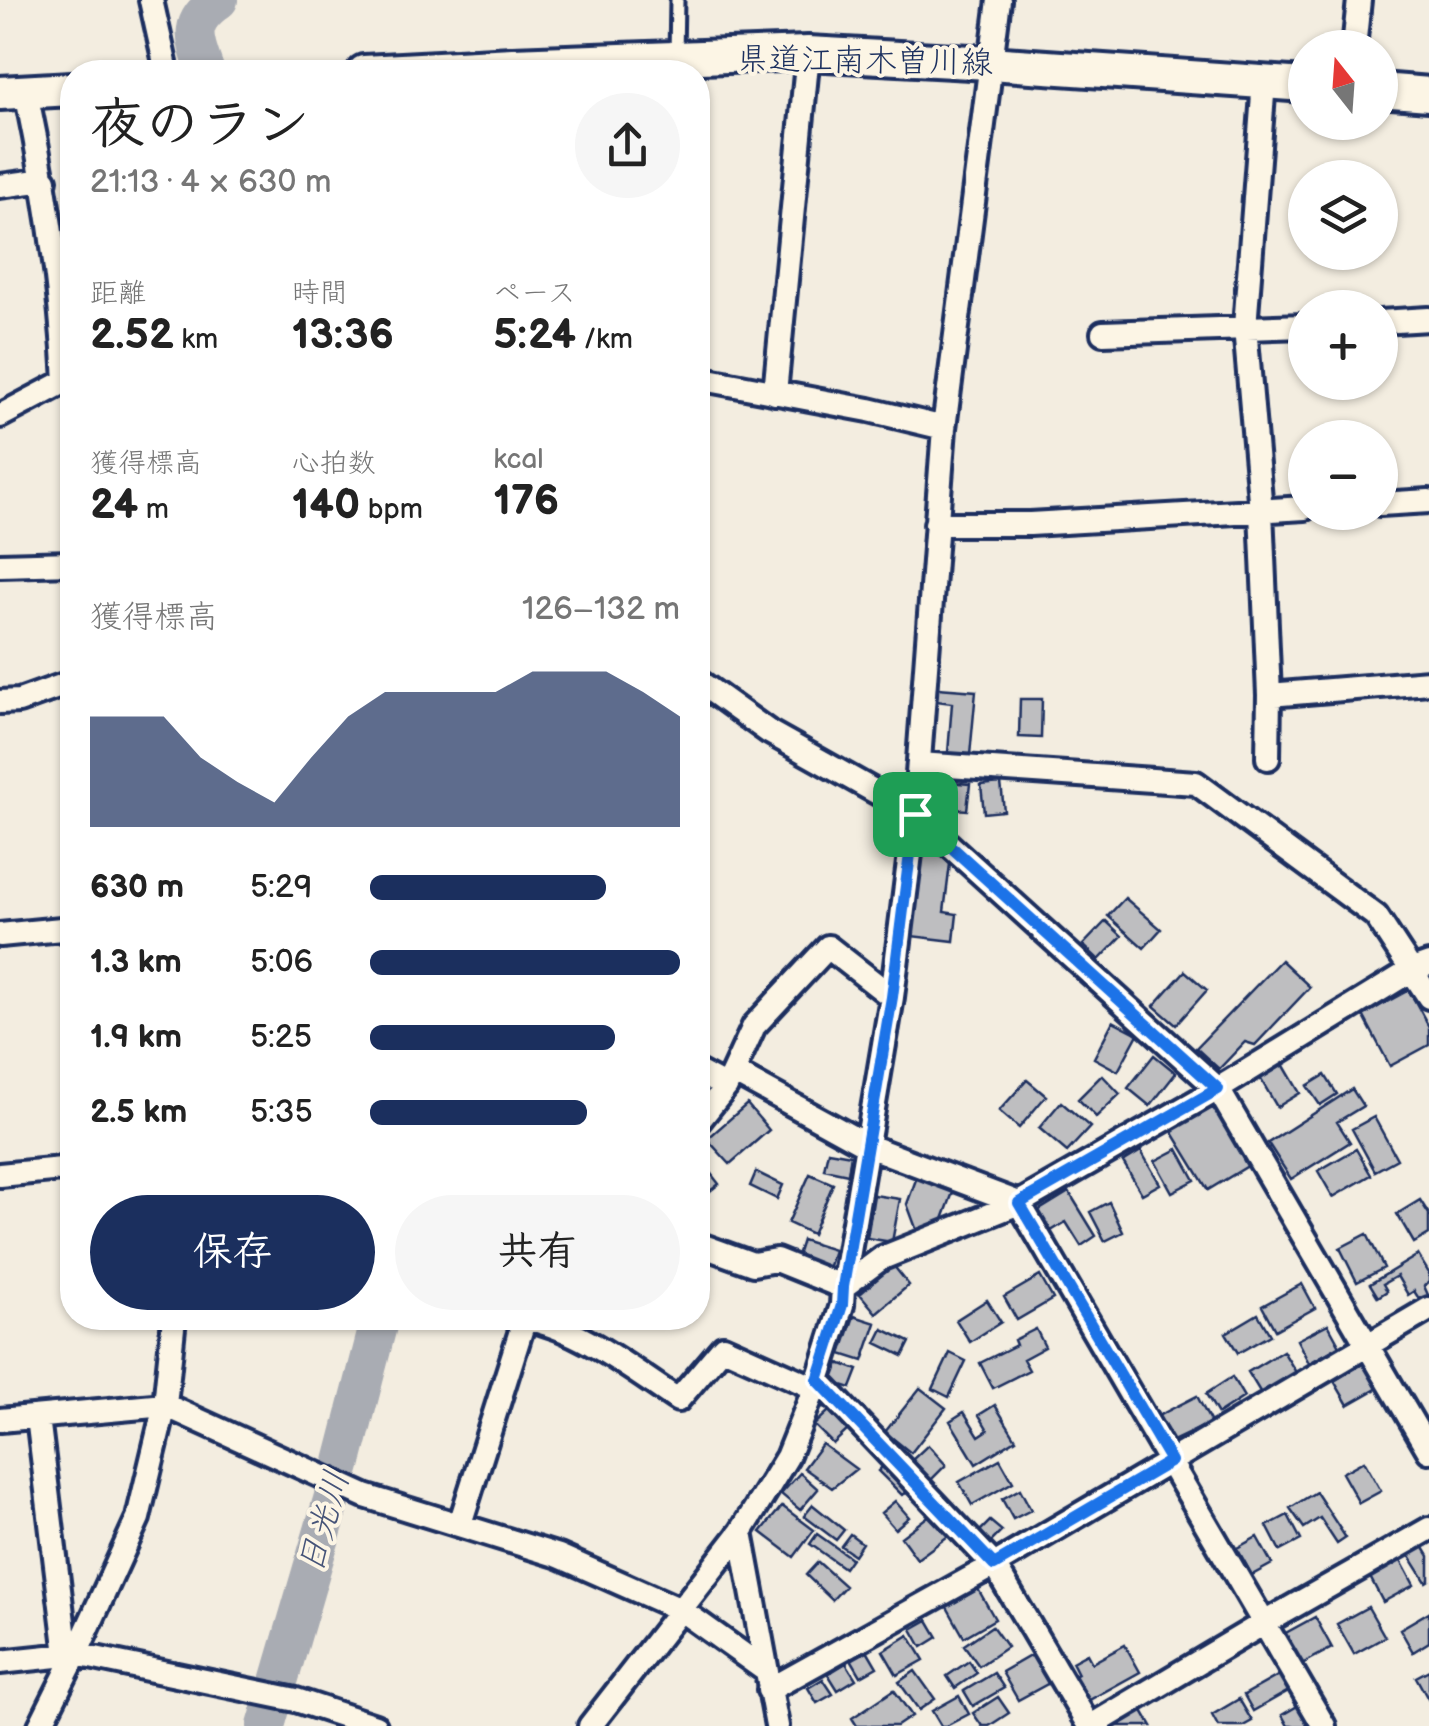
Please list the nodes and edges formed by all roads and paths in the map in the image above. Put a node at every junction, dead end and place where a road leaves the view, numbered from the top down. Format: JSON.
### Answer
{"nodes":[{"id":1,"x":151,"y":0,"type":"edge"},
{"id":2,"x":677,"y":0,"type":"edge"},
{"id":3,"x":998,"y":0,"type":"edge"},
{"id":4,"x":1359,"y":0,"type":"edge"},
{"id":5,"x":1356,"y":30,"type":"edge"},
{"id":6,"x":808,"y":53,"type":"junction"},
{"id":7,"x":676,"y":58,"type":"junction"},
{"id":8,"x":164,"y":60,"type":"edge"},
{"id":9,"x":643,"y":60,"type":"edge"},
{"id":10,"x":989,"y":63,"type":"junction"},
{"id":11,"x":1264,"y":82,"type":"junction"},
{"id":12,"x":1288,"y":84,"type":"edge"},
{"id":13,"x":60,"y":90,"type":"edge"},
{"id":14,"x":1398,"y":91,"type":"edge"},
{"id":15,"x":13,"y":93,"type":"edge"},
{"id":16,"x":1429,"y":94,"type":"edge"},
{"id":17,"x":45,"y":180,"type":"junction"},
{"id":18,"x":0,"y":186,"type":"edge"},
{"id":19,"x":60,"y":297,"type":"edge"},
{"id":20,"x":1429,"y":319,"type":"edge"},
{"id":21,"x":1398,"y":321,"type":"edge"},
{"id":22,"x":1288,"y":326,"type":"edge"},
{"id":23,"x":1245,"y":327,"type":"junction"},
{"id":24,"x":1102,"y":333,"type":"dead end"},
{"id":25,"x":710,"y":380,"type":"edge"},
{"id":26,"x":60,"y":386,"type":"edge"},
{"id":27,"x":775,"y":392,"type":"junction"},
{"id":28,"x":0,"y":416,"type":"edge"},
{"id":29,"x":944,"y":428,"type":"junction"},
{"id":30,"x":1429,"y":501,"type":"edge"},
{"id":31,"x":1398,"y":503,"type":"edge"},
{"id":32,"x":1288,"y":509,"type":"edge"},
{"id":33,"x":1261,"y":511,"type":"junction"},
{"id":34,"x":936,"y":524,"type":"junction"},
{"id":35,"x":60,"y":563,"type":"edge"},
{"id":36,"x":0,"y":565,"type":"edge"},
{"id":37,"x":1429,"y":682,"type":"edge"},
{"id":38,"x":60,"y":686,"type":"edge"},
{"id":39,"x":710,"y":690,"type":"edge"},
{"id":40,"x":1268,"y":694,"type":"junction"},
{"id":41,"x":0,"y":702,"type":"edge"},
{"id":42,"x":1268,"y":758,"type":"dead end"},
{"id":43,"x":918,"y":764,"type":"junction"},
{"id":44,"x":915,"y":814,"type":"junction"},
{"id":45,"x":60,"y":929,"type":"edge"},
{"id":46,"x":0,"y":936,"type":"edge"},
{"id":47,"x":1421,"y":967,"type":"edge"},
{"id":48,"x":892,"y":997,"type":"junction"},
{"id":49,"x":1429,"y":997,"type":"edge"},
{"id":50,"x":710,"y":1075,"type":"edge"},
{"id":51,"x":731,"y":1080,"type":"junction"},
{"id":52,"x":1218,"y":1089,"type":"junction"},
{"id":53,"x":710,"y":1107,"type":"edge"},
{"id":54,"x":868,"y":1146,"type":"junction"},
{"id":55,"x":60,"y":1169,"type":"edge"},
{"id":56,"x":0,"y":1175,"type":"edge"},
{"id":57,"x":1019,"y":1203,"type":"junction"},
{"id":58,"x":710,"y":1248,"type":"edge"},
{"id":59,"x":843,"y":1287,"type":"junction"},
{"id":60,"x":1429,"y":1310,"type":"edge"},
{"id":61,"x":173,"y":1330,"type":"edge"},
{"id":62,"x":521,"y":1330,"type":"edge"},
{"id":63,"x":562,"y":1330,"type":"edge"},
{"id":64,"x":1366,"y":1346,"type":"junction"},
{"id":65,"x":817,"y":1384,"type":"junction"},
{"id":66,"x":165,"y":1405,"type":"junction"},
{"id":67,"x":38,"y":1417,"type":"junction"},
{"id":68,"x":0,"y":1420,"type":"edge"},
{"id":69,"x":1429,"y":1451,"type":"edge"},
{"id":70,"x":1171,"y":1461,"type":"junction"},
{"id":71,"x":460,"y":1524,"type":"junction"},
{"id":72,"x":1429,"y":1529,"type":"edge"},
{"id":73,"x":741,"y":1532,"type":"junction"},
{"id":74,"x":994,"y":1565,"type":"junction"},
{"id":75,"x":681,"y":1610,"type":"junction"},
{"id":76,"x":1264,"y":1623,"type":"junction"},
{"id":77,"x":72,"y":1654,"type":"junction"},
{"id":78,"x":0,"y":1662,"type":"edge"},
{"id":79,"x":767,"y":1680,"type":"junction"},
{"id":80,"x":40,"y":1726,"type":"edge"},
{"id":81,"x":376,"y":1726,"type":"edge"},
{"id":82,"x":590,"y":1726,"type":"edge"},
{"id":83,"x":776,"y":1726,"type":"edge"},
{"id":84,"x":1090,"y":1726,"type":"edge"},
{"id":85,"x":1324,"y":1726,"type":"edge"}],
"edges":[{"from":1,"to":8,"type":"street"},
{"from":2,"to":7,"type":"lane"},
{"from":3,"to":10,"type":"street"},
{"from":4,"to":5,"type":"street"},
{"from":6,"to":7,"type":"main road","name":"県道江南木曽川線"},
{"from":6,"to":10,"type":"main road","name":"県道江南木曽川線"},
{"from":6,"to":27,"type":"street"},
{"from":7,"to":9,"type":"main road","name":"県道江南木曽川線"},
{"from":10,"to":11,"type":"main road","name":"県道江南木曽川線"},
{"from":10,"to":29,"type":"street"},
{"from":11,"to":12,"type":"main road","name":"県道江南木曽川線"},
{"from":11,"to":23,"type":"street"},
{"from":13,"to":15,"type":"main road"},
{"from":14,"to":16,"type":"main road"},
{"from":15,"to":17,"type":"street"},
{"from":17,"to":18,"type":"street"},
{"from":17,"to":19,"type":"street"},
{"from":20,"to":21,"type":"street"},
{"from":22,"to":23,"type":"street"},
{"from":23,"to":24,"type":"street"},
{"from":23,"to":33,"type":"street"},
{"from":25,"to":27,"type":"street"},
{"from":26,"to":28,"type":"street"},
{"from":27,"to":29,"type":"street"},
{"from":29,"to":34,"type":"street"},
{"from":30,"to":31,"type":"street"},
{"from":32,"to":33,"type":"street"},
{"from":33,"to":34,"type":"street"},
{"from":33,"to":40,"type":"street"},
{"from":34,"to":43,"type":"street"},
{"from":35,"to":36,"type":"street"},
{"from":37,"to":40,"type":"street"},
{"from":38,"to":41,"type":"street"},
{"from":39,"to":44,"type":"street"},
{"from":40,"to":42,"type":"street"},
{"from":43,"to":44,"type":"street"},
{"from":43,"to":47,"type":"street"},
{"from":44,"to":48,"type":"street"},
{"from":44,"to":52,"type":"street"},
{"from":45,"to":46,"type":"street"},
{"from":47,"to":49,"type":"street"},
{"from":47,"to":52,"type":"street"},
{"from":48,"to":51,"type":"street"},
{"from":48,"to":54,"type":"street"},
{"from":50,"to":51,"type":"street"},
{"from":51,"to":53,"type":"street"},
{"from":51,"to":54,"type":"street"},
{"from":52,"to":57,"type":"street"},
{"from":52,"to":64,"type":"street"},
{"from":54,"to":57,"type":"street"},
{"from":54,"to":59,"type":"street"},
{"from":55,"to":56,"type":"street"},
{"from":57,"to":59,"type":"street"},
{"from":57,"to":70,"type":"street"},
{"from":58,"to":59,"type":"street"},
{"from":59,"to":65,"type":"street"},
{"from":60,"to":64,"type":"street"},
{"from":61,"to":66,"type":"street"},
{"from":62,"to":71,"type":"street"},
{"from":63,"to":65,"type":"street"},
{"from":64,"to":69,"type":"street"},
{"from":64,"to":70,"type":"street"},
{"from":65,"to":73,"type":"street"},
{"from":65,"to":74,"type":"street"},
{"from":66,"to":67,"type":"street"},
{"from":66,"to":71,"type":"street"},
{"from":66,"to":77,"type":"street"},
{"from":67,"to":68,"type":"street"},
{"from":67,"to":77,"type":"street"},
{"from":70,"to":74,"type":"street"},
{"from":70,"to":76,"type":"street"},
{"from":71,"to":75,"type":"street"},
{"from":72,"to":76,"type":"street"},
{"from":73,"to":75,"type":"street"},
{"from":73,"to":79,"type":"street"},
{"from":74,"to":79,"type":"street"},
{"from":74,"to":84,"type":"street"},
{"from":75,"to":79,"type":"street"},
{"from":75,"to":82,"type":"street"},
{"from":76,"to":84,"type":"street"},
{"from":76,"to":85,"type":"street"},
{"from":77,"to":78,"type":"street"},
{"from":77,"to":80,"type":"street"},
{"from":77,"to":81,"type":"street"},
{"from":79,"to":83,"type":"street"}]}
